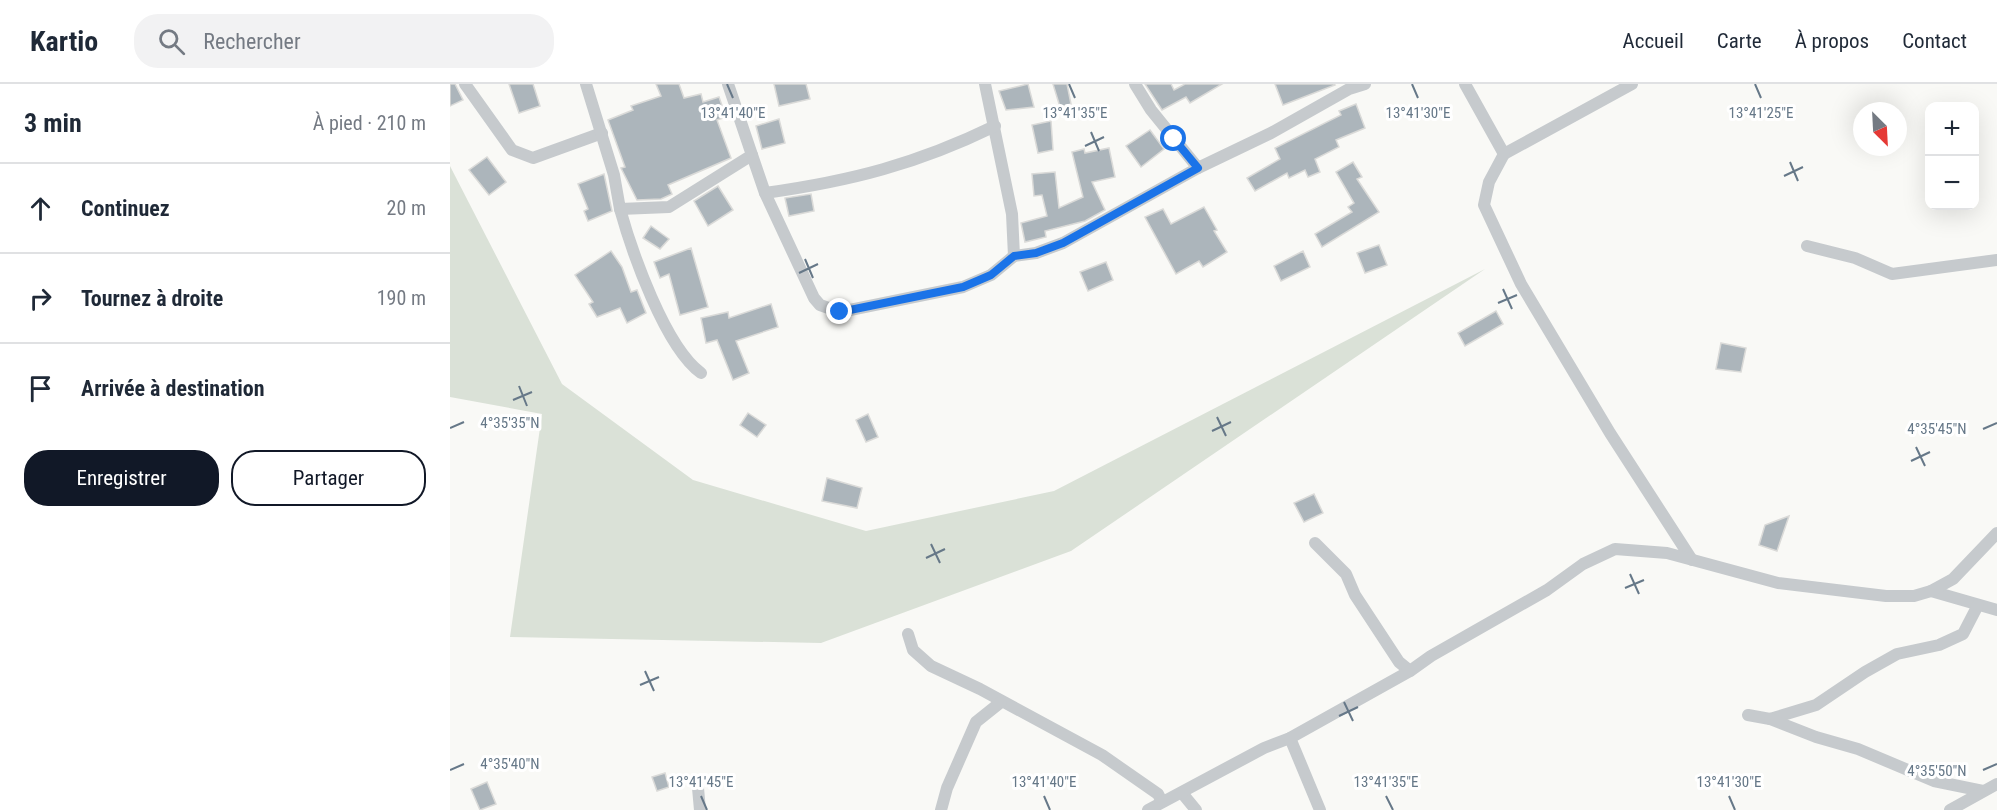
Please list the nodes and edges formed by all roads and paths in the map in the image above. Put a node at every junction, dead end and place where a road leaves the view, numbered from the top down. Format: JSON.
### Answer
{"nodes":[{"id":1,"x":465,"y":84,"type":"edge"},
{"id":2,"x":586,"y":84,"type":"edge"},
{"id":3,"x":728,"y":84,"type":"edge"},
{"id":4,"x":985,"y":84,"type":"edge"},
{"id":5,"x":1135,"y":84,"type":"edge"},
{"id":6,"x":1365,"y":84,"type":"edge"},
{"id":7,"x":1465,"y":84,"type":"edge"},
{"id":8,"x":1632,"y":84,"type":"edge"},
{"id":9,"x":995,"y":126,"type":"junction"},
{"id":10,"x":602,"y":133,"type":"junction"},
{"id":11,"x":1504,"y":154,"type":"junction"},
{"id":12,"x":752,"y":155,"type":"junction"},
{"id":13,"x":1198,"y":168,"type":"junction"},
{"id":14,"x":765,"y":193,"type":"junction"},
{"id":15,"x":620,"y":209,"type":"junction"},
{"id":16,"x":1807,"y":246,"type":"dead end"},
{"id":17,"x":1014,"y":256,"type":"junction"},
{"id":18,"x":1997,"y":260,"type":"edge"},
{"id":19,"x":700,"y":373,"type":"dead end"},
{"id":20,"x":1997,"y":533,"type":"edge"},
{"id":21,"x":1315,"y":543,"type":"dead end"},
{"id":22,"x":1692,"y":560,"type":"junction"},
{"id":23,"x":1931,"y":591,"type":"junction"},
{"id":24,"x":1978,"y":604,"type":"junction"},
{"id":25,"x":1997,"y":610,"type":"edge"},
{"id":26,"x":908,"y":634,"type":"dead end"},
{"id":27,"x":1410,"y":671,"type":"junction"},
{"id":28,"x":1001,"y":702,"type":"junction"},
{"id":29,"x":1748,"y":715,"type":"dead end"},
{"id":30,"x":1770,"y":719,"type":"junction"},
{"id":31,"x":1290,"y":738,"type":"junction"},
{"id":32,"x":1997,"y":784,"type":"edge"},
{"id":33,"x":698,"y":788,"type":"dead end"},
{"id":34,"x":1983,"y":791,"type":"junction"},
{"id":35,"x":1182,"y":793,"type":"junction"},
{"id":36,"x":1162,"y":802,"type":"junction"},
{"id":37,"x":700,"y":810,"type":"edge"},
{"id":38,"x":941,"y":810,"type":"edge"},
{"id":39,"x":1149,"y":810,"type":"edge"},
{"id":40,"x":1196,"y":810,"type":"edge"},
{"id":41,"x":1320,"y":810,"type":"edge"},
{"id":42,"x":1950,"y":810,"type":"edge"}],
"edges":[{"from":1,"to":10,"type":"street"},
{"from":2,"to":10,"type":"street"},
{"from":3,"to":12,"type":"street"},
{"from":4,"to":9,"type":"street"},
{"from":5,"to":13,"type":"street"},
{"from":6,"to":13,"type":"street"},
{"from":7,"to":11,"type":"street"},
{"from":8,"to":11,"type":"street"},
{"from":9,"to":14,"type":"street"},
{"from":9,"to":17,"type":"street"},
{"from":10,"to":15,"type":"street"},
{"from":11,"to":22,"type":"street"},
{"from":12,"to":14,"type":"street"},
{"from":12,"to":15,"type":"street"},
{"from":13,"to":17,"type":"street"},
{"from":14,"to":17,"type":"street"},
{"from":15,"to":19,"type":"street"},
{"from":16,"to":18,"type":"street"},
{"from":20,"to":23,"type":"street"},
{"from":21,"to":27,"type":"street"},
{"from":22,"to":23,"type":"street"},
{"from":22,"to":27,"type":"street"},
{"from":23,"to":24,"type":"street"},
{"from":24,"to":25,"type":"street"},
{"from":24,"to":30,"type":"street"},
{"from":26,"to":28,"type":"street"},
{"from":27,"to":31,"type":"street"},
{"from":28,"to":36,"type":"street"},
{"from":28,"to":38,"type":"street"},
{"from":29,"to":30,"type":"street"},
{"from":30,"to":34,"type":"street"},
{"from":31,"to":35,"type":"street"},
{"from":31,"to":41,"type":"street"},
{"from":32,"to":34,"type":"street"},
{"from":33,"to":37,"type":"street"},
{"from":34,"to":42,"type":"street"},
{"from":35,"to":36,"type":"street"},
{"from":35,"to":40,"type":"street"},
{"from":36,"to":39,"type":"street"}]}
